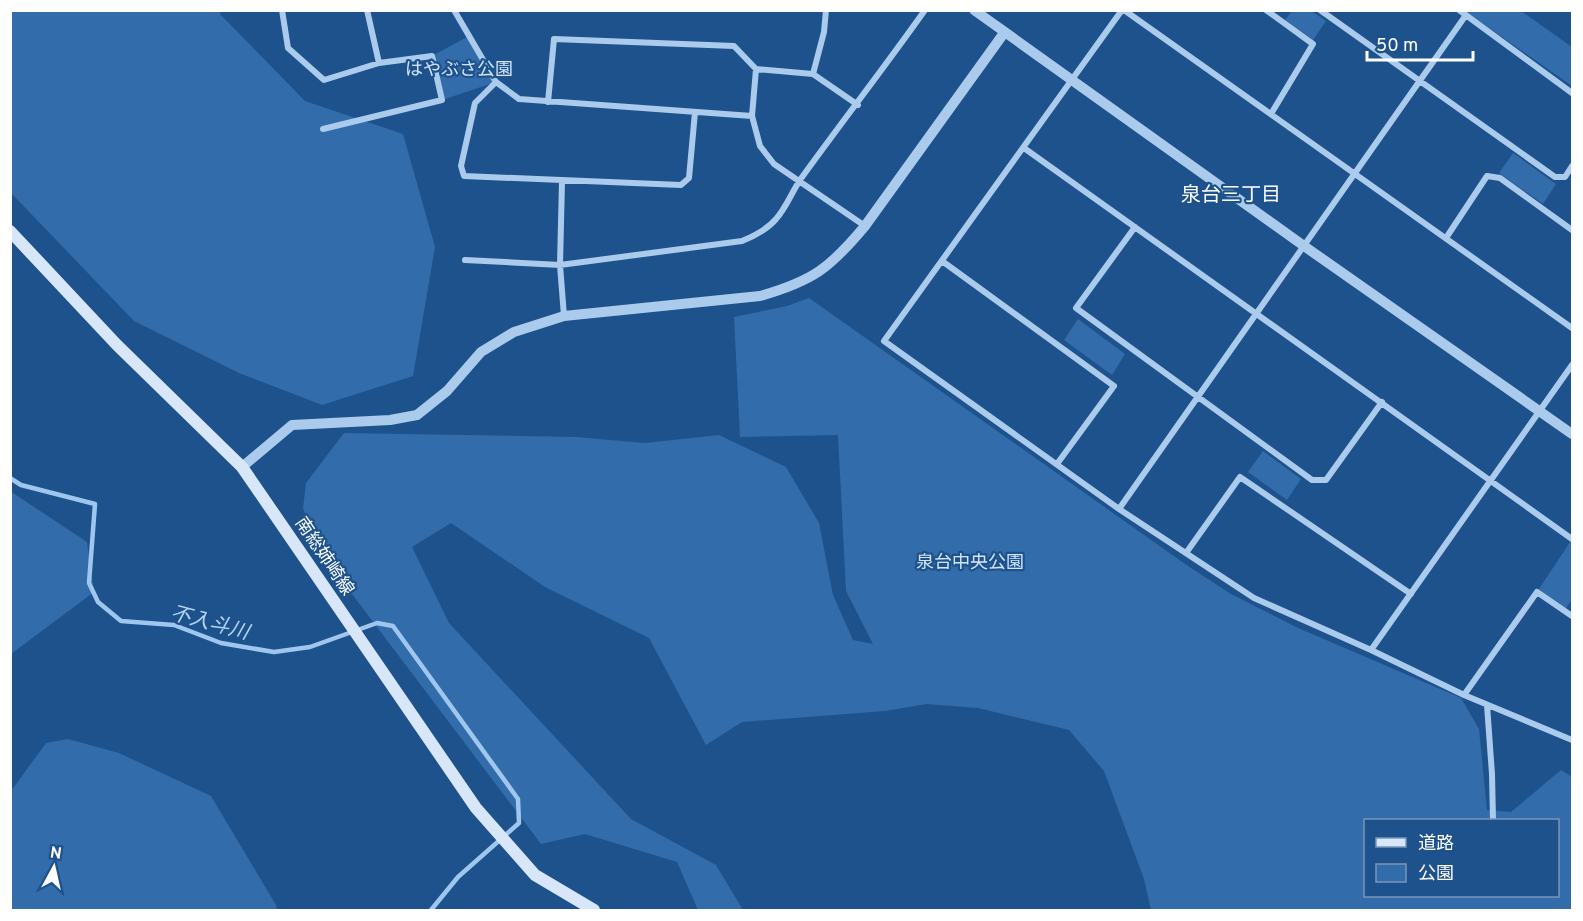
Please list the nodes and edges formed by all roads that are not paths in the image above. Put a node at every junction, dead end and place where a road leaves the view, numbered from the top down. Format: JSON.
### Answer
{"nodes":[{"id":1,"x":282,"y":10,"type":"edge"},
{"id":2,"x":367,"y":10,"type":"edge"},
{"id":3,"x":454,"y":10,"type":"edge"},
{"id":4,"x":826,"y":10,"type":"edge"},
{"id":5,"x":925,"y":10,"type":"edge"},
{"id":6,"x":974,"y":10,"type":"edge"},
{"id":7,"x":1123,"y":10,"type":"edge"},
{"id":8,"x":1266,"y":10,"type":"edge"},
{"id":9,"x":1320,"y":10,"type":"edge"},
{"id":10,"x":1459,"y":10,"type":"edge"},
{"id":11,"x":1466,"y":15,"type":"junction"},
{"id":12,"x":1004,"y":33,"type":"junction"},
{"id":13,"x":379,"y":63,"type":"junction"},
{"id":14,"x":756,"y":69,"type":"junction"},
{"id":15,"x":813,"y":74,"type":"junction"},
{"id":16,"x":1072,"y":80,"type":"junction"},
{"id":17,"x":496,"y":82,"type":"junction"},
{"id":18,"x":1419,"y":82,"type":"junction"},
{"id":19,"x":1572,"y":93,"type":"edge"},
{"id":20,"x":548,"y":102,"type":"junction"},
{"id":21,"x":858,"y":105,"type":"junction"},
{"id":22,"x":695,"y":112,"type":"junction"},
{"id":23,"x":1271,"y":114,"type":"junction"},
{"id":24,"x":752,"y":116,"type":"junction"},
{"id":25,"x":323,"y":129,"type":"dead end"},
{"id":26,"x":1024,"y":148,"type":"junction"},
{"id":27,"x":1572,"y":166,"type":"edge"},
{"id":28,"x":1355,"y":174,"type":"junction"},
{"id":29,"x":562,"y":181,"type":"junction"},
{"id":30,"x":799,"y":182,"type":"junction"},
{"id":31,"x":865,"y":226,"type":"junction"},
{"id":32,"x":1135,"y":227,"type":"junction"},
{"id":33,"x":1572,"y":230,"type":"edge"},
{"id":34,"x":10,"y":231,"type":"edge"},
{"id":35,"x":1446,"y":238,"type":"junction"},
{"id":36,"x":1304,"y":246,"type":"junction"},
{"id":37,"x":465,"y":260,"type":"dead end"},
{"id":38,"x":942,"y":261,"type":"junction"},
{"id":39,"x":560,"y":265,"type":"junction"},
{"id":40,"x":1256,"y":313,"type":"junction"},
{"id":41,"x":564,"y":316,"type":"junction"},
{"id":42,"x":1572,"y":328,"type":"edge"},
{"id":43,"x":1572,"y":365,"type":"edge"},
{"id":44,"x":1197,"y":398,"type":"junction"},
{"id":45,"x":1382,"y":402,"type":"junction"},
{"id":46,"x":1540,"y":411,"type":"junction"},
{"id":47,"x":1572,"y":434,"type":"edge"},
{"id":48,"x":1057,"y":464,"type":"junction"},
{"id":49,"x":242,"y":468,"type":"junction"},
{"id":50,"x":1491,"y":480,"type":"junction"},
{"id":51,"x":1119,"y":509,"type":"junction"},
{"id":52,"x":1572,"y":538,"type":"edge"},
{"id":53,"x":1186,"y":553,"type":"junction"},
{"id":54,"x":1411,"y":594,"type":"junction"},
{"id":55,"x":1572,"y":616,"type":"edge"},
{"id":56,"x":1371,"y":650,"type":"junction"},
{"id":57,"x":1464,"y":695,"type":"junction"},
{"id":58,"x":1487,"y":705,"type":"junction"},
{"id":59,"x":1572,"y":740,"type":"edge"},
{"id":60,"x":1493,"y":819,"type":"edge"},
{"id":61,"x":594,"y":910,"type":"edge"}],
"edges":[{"from":1,"to":13,"type":"street"},
{"from":2,"to":13,"type":"street"},
{"from":3,"to":17,"type":"street"},
{"from":4,"to":15,"type":"street"},
{"from":5,"to":21,"type":"street"},
{"from":6,"to":12,"type":"street"},
{"from":7,"to":16,"type":"street"},
{"from":7,"to":23,"type":"street"},
{"from":8,"to":23,"type":"street"},
{"from":9,"to":18,"type":"street"},
{"from":10,"to":11,"type":"street"},
{"from":11,"to":18,"type":"street"},
{"from":11,"to":19,"type":"street"},
{"from":12,"to":16,"type":"street"},
{"from":12,"to":31,"type":"street"},
{"from":13,"to":25,"type":"street"},
{"from":14,"to":15,"type":"street"},
{"from":14,"to":20,"type":"street"},
{"from":14,"to":24,"type":"street"},
{"from":15,"to":21,"type":"street"},
{"from":16,"to":26,"type":"street"},
{"from":16,"to":36,"type":"street"},
{"from":17,"to":20,"type":"street"},
{"from":17,"to":29,"type":"street"},
{"from":18,"to":27,"type":"street"},
{"from":18,"to":28,"type":"street"},
{"from":20,"to":22,"type":"street"},
{"from":21,"to":30,"type":"street"},
{"from":22,"to":24,"type":"street"},
{"from":22,"to":29,"type":"street"},
{"from":23,"to":28,"type":"street"},
{"from":24,"to":30,"type":"street"},
{"from":26,"to":32,"type":"street"},
{"from":26,"to":38,"type":"street"},
{"from":28,"to":35,"type":"street"},
{"from":28,"to":36,"type":"street"},
{"from":29,"to":39,"type":"street"},
{"from":30,"to":31,"type":"street"},
{"from":30,"to":39,"type":"street"},
{"from":31,"to":41,"type":"street"},
{"from":32,"to":40,"type":"street"},
{"from":32,"to":44,"type":"street"},
{"from":33,"to":35,"type":"street"},
{"from":34,"to":49,"type":"main road","name":"南総姉崎線"},
{"from":35,"to":42,"type":"street"},
{"from":36,"to":40,"type":"street"},
{"from":36,"to":46,"type":"street"},
{"from":37,"to":39,"type":"street"},
{"from":38,"to":48,"type":"street"},
{"from":38,"to":48,"type":"street"},
{"from":39,"to":41,"type":"street"},
{"from":40,"to":44,"type":"street"},
{"from":40,"to":45,"type":"street"},
{"from":41,"to":49,"type":"street"},
{"from":43,"to":46,"type":"street"},
{"from":44,"to":45,"type":"street"},
{"from":44,"to":51,"type":"street"},
{"from":45,"to":50,"type":"street"},
{"from":46,"to":47,"type":"street"},
{"from":46,"to":50,"type":"street"},
{"from":48,"to":51,"type":"street"},
{"from":49,"to":61,"type":"main road","name":"南総姉崎線"},
{"from":50,"to":52,"type":"street"},
{"from":50,"to":54,"type":"street"},
{"from":51,"to":53,"type":"street"},
{"from":53,"to":54,"type":"street"},
{"from":53,"to":56,"type":"street"},
{"from":54,"to":56,"type":"street"},
{"from":55,"to":57,"type":"street"},
{"from":56,"to":57,"type":"street"},
{"from":57,"to":58,"type":"street"},
{"from":58,"to":59,"type":"street"},
{"from":58,"to":60,"type":"street"}]}
